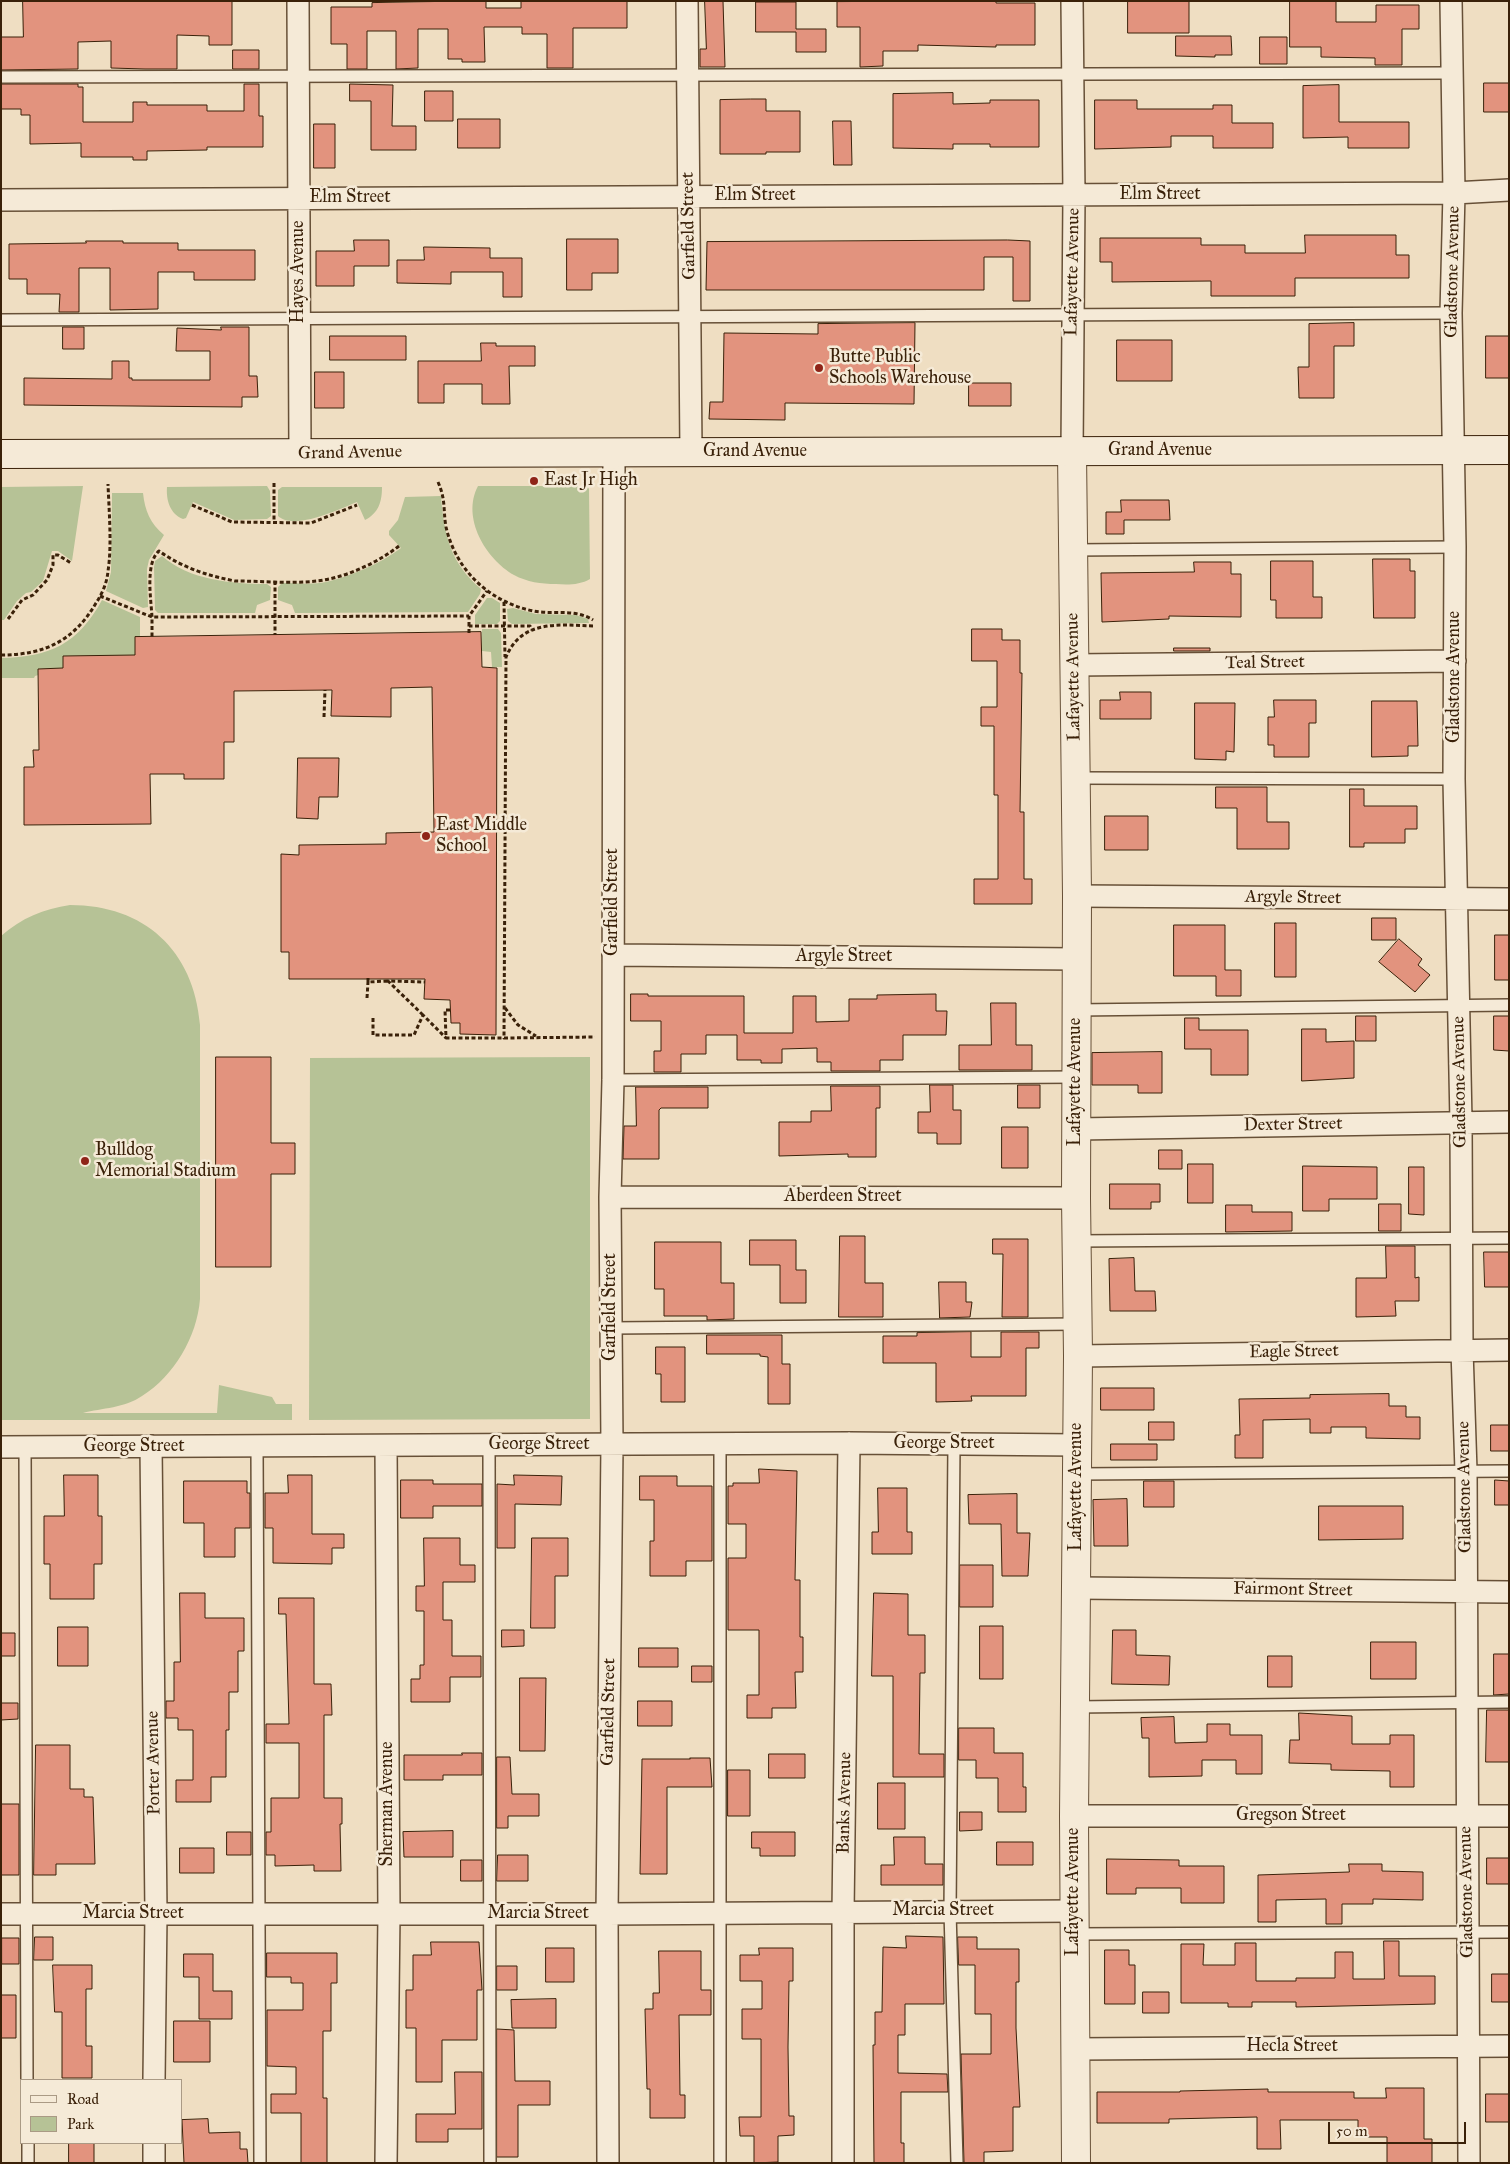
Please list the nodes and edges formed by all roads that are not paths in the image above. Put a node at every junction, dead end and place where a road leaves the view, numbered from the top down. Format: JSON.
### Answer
{"nodes":[{"id":1,"x":298,"y":1,"type":"edge"},
{"id":2,"x":687,"y":1,"type":"edge"},
{"id":3,"x":1072,"y":1,"type":"edge"},
{"id":4,"x":1451,"y":1,"type":"edge"},
{"id":5,"x":1073,"y":72,"type":"junction"},
{"id":6,"x":1452,"y":74,"type":"junction"},
{"id":7,"x":687,"y":76,"type":"junction"},
{"id":8,"x":1,"y":77,"type":"edge"},
{"id":9,"x":298,"y":77,"type":"junction"},
{"id":10,"x":1509,"y":190,"type":"edge"},
{"id":11,"x":1454,"y":193,"type":"junction"},
{"id":12,"x":1074,"y":195,"type":"junction"},
{"id":13,"x":688,"y":196,"type":"junction"},
{"id":14,"x":299,"y":198,"type":"junction"},
{"id":15,"x":1,"y":200,"type":"edge"},
{"id":16,"x":1451,"y":313,"type":"junction"},
{"id":17,"x":1072,"y":316,"type":"junction"},
{"id":18,"x":689,"y":318,"type":"junction"},
{"id":19,"x":300,"y":319,"type":"junction"},
{"id":20,"x":1,"y":320,"type":"edge"},
{"id":21,"x":1454,"y":450,"type":"junction"},
{"id":22,"x":1509,"y":450,"type":"edge"},
{"id":23,"x":614,"y":452,"type":"junction"},
{"id":24,"x":690,"y":452,"type":"junction"},
{"id":25,"x":1072,"y":452,"type":"junction"},
{"id":26,"x":1,"y":454,"type":"edge"},
{"id":27,"x":300,"y":454,"type":"junction"},
{"id":28,"x":1455,"y":547,"type":"junction"},
{"id":29,"x":1073,"y":550,"type":"junction"},
{"id":30,"x":1455,"y":661,"type":"junction"},
{"id":31,"x":1074,"y":665,"type":"junction"},
{"id":32,"x":1076,"y":778,"type":"junction"},
{"id":33,"x":1454,"y":779,"type":"junction"},
{"id":34,"x":1077,"y":896,"type":"junction"},
{"id":35,"x":1455,"y":899,"type":"junction"},
{"id":36,"x":1509,"y":899,"type":"edge"},
{"id":37,"x":613,"y":955,"type":"junction"},
{"id":38,"x":1076,"y":959,"type":"junction"},
{"id":39,"x":1509,"y":1005,"type":"edge"},
{"id":40,"x":1459,"y":1006,"type":"junction"},
{"id":41,"x":1076,"y":1010,"type":"junction"},
{"id":42,"x":1076,"y":1077,"type":"junction"},
{"id":43,"x":614,"y":1080,"type":"junction"},
{"id":44,"x":1461,"y":1122,"type":"junction"},
{"id":45,"x":1509,"y":1122,"type":"edge"},
{"id":46,"x":1077,"y":1129,"type":"junction"},
{"id":47,"x":610,"y":1197,"type":"junction"},
{"id":48,"x":1076,"y":1198,"type":"junction"},
{"id":49,"x":1461,"y":1238,"type":"junction"},
{"id":50,"x":1509,"y":1238,"type":"edge"},
{"id":51,"x":1077,"y":1241,"type":"junction"},
{"id":52,"x":1078,"y":1324,"type":"junction"},
{"id":53,"x":611,"y":1328,"type":"junction"},
{"id":54,"x":1462,"y":1350,"type":"junction"},
{"id":55,"x":1509,"y":1350,"type":"edge"},
{"id":56,"x":1078,"y":1356,"type":"junction"},
{"id":57,"x":849,"y":1443,"type":"junction"},
{"id":58,"x":720,"y":1444,"type":"junction"},
{"id":59,"x":954,"y":1444,"type":"junction"},
{"id":60,"x":489,"y":1445,"type":"junction"},
{"id":61,"x":612,"y":1445,"type":"junction"},
{"id":62,"x":1077,"y":1445,"type":"junction"},
{"id":63,"x":150,"y":1446,"type":"junction"},
{"id":64,"x":257,"y":1446,"type":"junction"},
{"id":65,"x":386,"y":1446,"type":"junction"},
{"id":66,"x":1,"y":1447,"type":"edge"},
{"id":67,"x":25,"y":1447,"type":"junction"},
{"id":68,"x":1466,"y":1471,"type":"junction"},
{"id":69,"x":1509,"y":1471,"type":"edge"},
{"id":70,"x":1077,"y":1474,"type":"junction"},
{"id":71,"x":1076,"y":1588,"type":"junction"},
{"id":72,"x":1466,"y":1592,"type":"junction"},
{"id":73,"x":1509,"y":1592,"type":"edge"},
{"id":74,"x":1468,"y":1702,"type":"junction"},
{"id":75,"x":1509,"y":1702,"type":"edge"},
{"id":76,"x":1075,"y":1707,"type":"junction"},
{"id":77,"x":1074,"y":1816,"type":"junction"},
{"id":78,"x":1509,"y":1816,"type":"edge"},
{"id":79,"x":1466,"y":1817,"type":"junction"},
{"id":80,"x":950,"y":1911,"type":"junction"},
{"id":81,"x":843,"y":1912,"type":"junction"},
{"id":82,"x":720,"y":1913,"type":"junction"},
{"id":83,"x":1,"y":1914,"type":"edge"},
{"id":84,"x":26,"y":1914,"type":"junction"},
{"id":85,"x":156,"y":1914,"type":"junction"},
{"id":86,"x":259,"y":1914,"type":"junction"},
{"id":87,"x":389,"y":1914,"type":"junction"},
{"id":88,"x":489,"y":1914,"type":"junction"},
{"id":89,"x":607,"y":1914,"type":"junction"},
{"id":90,"x":1075,"y":1922,"type":"junction"},
{"id":91,"x":1468,"y":1932,"type":"junction"},
{"id":92,"x":1509,"y":1932,"type":"edge"},
{"id":93,"x":1469,"y":2046,"type":"junction"},
{"id":94,"x":1509,"y":2046,"type":"edge"},
{"id":95,"x":1075,"y":2049,"type":"junction"},
{"id":96,"x":27,"y":2079,"type":"edge"},
{"id":97,"x":154,"y":2079,"type":"edge"},
{"id":98,"x":28,"y":2144,"type":"edge"},
{"id":99,"x":154,"y":2144,"type":"edge"},
{"id":100,"x":28,"y":2163,"type":"edge"},
{"id":101,"x":154,"y":2163,"type":"edge"},
{"id":102,"x":260,"y":2163,"type":"edge"},
{"id":103,"x":386,"y":2163,"type":"edge"},
{"id":104,"x":490,"y":2163,"type":"edge"},
{"id":105,"x":608,"y":2163,"type":"edge"},
{"id":106,"x":720,"y":2163,"type":"edge"},
{"id":107,"x":843,"y":2163,"type":"edge"},
{"id":108,"x":957,"y":2163,"type":"edge"},
{"id":109,"x":1076,"y":2163,"type":"edge"},
{"id":110,"x":1469,"y":2163,"type":"edge"}],
"edges":[{"from":1,"to":9,"type":"street","name":"Hayes Avenue"},
{"from":2,"to":7,"type":"street","name":"Garfield Street"},
{"from":3,"to":5,"type":"street","name":"Lafayette Avenue"},
{"from":4,"to":6,"type":"street","name":"Gladstone Avenue"},
{"from":5,"to":6,"type":"lane"},
{"from":5,"to":7,"type":"lane"},
{"from":5,"to":12,"type":"street","name":"Lafayette Avenue"},
{"from":6,"to":11,"type":"street","name":"Gladstone Avenue"},
{"from":7,"to":9,"type":"lane"},
{"from":7,"to":13,"type":"street","name":"Garfield Street"},
{"from":8,"to":9,"type":"lane"},
{"from":9,"to":14,"type":"street","name":"Hayes Avenue"},
{"from":10,"to":11,"type":"street","name":"Elm Street"},
{"from":11,"to":12,"type":"street","name":"Elm Street"},
{"from":11,"to":16,"type":"street","name":"Gladstone Avenue"},
{"from":12,"to":13,"type":"street","name":"Elm Street"},
{"from":12,"to":17,"type":"street","name":"Lafayette Avenue"},
{"from":13,"to":14,"type":"street","name":"Elm Street"},
{"from":13,"to":18,"type":"street","name":"Garfield Street"},
{"from":14,"to":15,"type":"street","name":"Elm Street"},
{"from":14,"to":19,"type":"street","name":"Hayes Avenue"},
{"from":16,"to":17,"type":"lane"},
{"from":16,"to":21,"type":"street","name":"Gladstone Avenue"},
{"from":17,"to":18,"type":"lane"},
{"from":17,"to":25,"type":"street","name":"Lafayette Avenue"},
{"from":18,"to":19,"type":"lane"},
{"from":18,"to":24,"type":"street","name":"Garfield Street"},
{"from":19,"to":20,"type":"lane"},
{"from":19,"to":27,"type":"street","name":"Hayes Avenue"},
{"from":21,"to":22,"type":"street","name":"Grand Avenue"},
{"from":21,"to":25,"type":"street","name":"Grand Avenue"},
{"from":21,"to":28,"type":"street","name":"Gladstone Avenue"},
{"from":23,"to":24,"type":"street","name":"Grand Avenue"},
{"from":23,"to":27,"type":"street","name":"Grand Avenue"},
{"from":23,"to":37,"type":"street","name":"Garfield Street"},
{"from":24,"to":25,"type":"street","name":"Grand Avenue"},
{"from":25,"to":29,"type":"street","name":"Lafayette Avenue"},
{"from":26,"to":27,"type":"street","name":"Grand Avenue"},
{"from":28,"to":29,"type":"lane"},
{"from":28,"to":30,"type":"street","name":"Gladstone Avenue"},
{"from":29,"to":31,"type":"street","name":"Lafayette Avenue"},
{"from":30,"to":31,"type":"street","name":"Teal Street"},
{"from":30,"to":33,"type":"street","name":"Gladstone Avenue"},
{"from":31,"to":32,"type":"street","name":"Lafayette Avenue"},
{"from":32,"to":33,"type":"lane"},
{"from":32,"to":34,"type":"street","name":"Lafayette Avenue"},
{"from":33,"to":35,"type":"street","name":"Gladstone Avenue"},
{"from":34,"to":35,"type":"street","name":"Argyle Street"},
{"from":34,"to":38,"type":"street","name":"Lafayette Avenue"},
{"from":35,"to":36,"type":"street","name":"Argyle Street"},
{"from":35,"to":40,"type":"street","name":"Gladstone Avenue"},
{"from":37,"to":38,"type":"street","name":"Argyle Street"},
{"from":37,"to":43,"type":"street","name":"Garfield Street"},
{"from":38,"to":41,"type":"street","name":"Lafayette Avenue"},
{"from":39,"to":40,"type":"lane"},
{"from":40,"to":41,"type":"lane"},
{"from":40,"to":44,"type":"street","name":"Gladstone Avenue"},
{"from":41,"to":42,"type":"street","name":"Lafayette Avenue"},
{"from":42,"to":43,"type":"lane"},
{"from":42,"to":46,"type":"street","name":"Lafayette Avenue"},
{"from":43,"to":47,"type":"street","name":"Garfield Street"},
{"from":44,"to":45,"type":"street","name":"Dexter Street"},
{"from":44,"to":46,"type":"street","name":"Dexter Street"},
{"from":44,"to":49,"type":"street","name":"Gladstone Avenue"},
{"from":46,"to":48,"type":"street","name":"Lafayette Avenue"},
{"from":47,"to":48,"type":"street","name":"Aberdeen Street"},
{"from":47,"to":53,"type":"street","name":"Garfield Street"},
{"from":48,"to":51,"type":"street","name":"Lafayette Avenue"},
{"from":49,"to":50,"type":"lane"},
{"from":49,"to":51,"type":"lane"},
{"from":49,"to":54,"type":"street","name":"Gladstone Avenue"},
{"from":51,"to":52,"type":"street","name":"Lafayette Avenue"},
{"from":52,"to":53,"type":"lane"},
{"from":52,"to":56,"type":"street","name":"Lafayette Avenue"},
{"from":53,"to":61,"type":"street","name":"Garfield Street"},
{"from":54,"to":55,"type":"street","name":"Eagle Street"},
{"from":54,"to":56,"type":"street","name":"Eagle Street"},
{"from":54,"to":68,"type":"street","name":"Gladstone Avenue"},
{"from":56,"to":62,"type":"street","name":"Lafayette Avenue"},
{"from":57,"to":58,"type":"street","name":"George Street"},
{"from":57,"to":59,"type":"street","name":"George Street"},
{"from":57,"to":81,"type":"street","name":"Banks Avenue"},
{"from":58,"to":61,"type":"street","name":"George Street"},
{"from":58,"to":82,"type":"lane"},
{"from":59,"to":62,"type":"street","name":"George Street"},
{"from":59,"to":80,"type":"lane"},
{"from":60,"to":61,"type":"street","name":"George Street"},
{"from":60,"to":65,"type":"street","name":"George Street"},
{"from":60,"to":88,"type":"lane"},
{"from":61,"to":89,"type":"street","name":"Garfield Street"},
{"from":62,"to":70,"type":"street","name":"Lafayette Avenue"},
{"from":63,"to":64,"type":"street","name":"George Street"},
{"from":63,"to":67,"type":"street","name":"George Street"},
{"from":63,"to":85,"type":"street","name":"Porter Avenue"},
{"from":64,"to":65,"type":"street","name":"George Street"},
{"from":64,"to":86,"type":"lane"},
{"from":65,"to":87,"type":"street","name":"Sherman Avenue"},
{"from":66,"to":67,"type":"street","name":"George Street"},
{"from":67,"to":84,"type":"lane"},
{"from":68,"to":69,"type":"lane"},
{"from":68,"to":70,"type":"lane"},
{"from":68,"to":72,"type":"street","name":"Gladstone Avenue"},
{"from":70,"to":71,"type":"street","name":"Lafayette Avenue"},
{"from":71,"to":72,"type":"street","name":"Fairmont Street"},
{"from":71,"to":76,"type":"street","name":"Lafayette Avenue"},
{"from":72,"to":73,"type":"street","name":"Fairmont Street"},
{"from":72,"to":74,"type":"street","name":"Gladstone Avenue"},
{"from":74,"to":75,"type":"lane"},
{"from":74,"to":76,"type":"lane"},
{"from":74,"to":79,"type":"street","name":"Gladstone Avenue"},
{"from":76,"to":77,"type":"street","name":"Lafayette Avenue"},
{"from":77,"to":79,"type":"street","name":"Gregson Street"},
{"from":77,"to":90,"type":"street","name":"Lafayette Avenue"},
{"from":78,"to":79,"type":"street","name":"Gregson Street"},
{"from":79,"to":91,"type":"street","name":"Gladstone Avenue"},
{"from":80,"to":81,"type":"street","name":"Marcia Street"},
{"from":80,"to":90,"type":"street","name":"Marcia Street"},
{"from":80,"to":108,"type":"lane"},
{"from":81,"to":82,"type":"street","name":"Marcia Street"},
{"from":81,"to":107,"type":"street","name":"Banks Avenue"},
{"from":82,"to":89,"type":"street","name":"Marcia Street"},
{"from":82,"to":106,"type":"lane"},
{"from":83,"to":84,"type":"street","name":"Marcia Street"},
{"from":84,"to":85,"type":"street","name":"Marcia Street"},
{"from":84,"to":96,"type":"lane"},
{"from":85,"to":86,"type":"street","name":"Marcia Street"},
{"from":85,"to":97,"type":"street","name":"Porter Avenue"},
{"from":86,"to":87,"type":"street","name":"Marcia Street"},
{"from":86,"to":102,"type":"lane"},
{"from":87,"to":88,"type":"street","name":"Marcia Street"},
{"from":87,"to":103,"type":"street","name":"Sherman Avenue"},
{"from":88,"to":89,"type":"street","name":"Marcia Street"},
{"from":88,"to":104,"type":"lane"},
{"from":89,"to":105,"type":"street","name":"Garfield Street"},
{"from":90,"to":91,"type":"lane"},
{"from":90,"to":95,"type":"street","name":"Lafayette Avenue"},
{"from":91,"to":92,"type":"lane"},
{"from":91,"to":93,"type":"street","name":"Gladstone Avenue"},
{"from":93,"to":94,"type":"street","name":"Hecla Street"},
{"from":93,"to":95,"type":"street","name":"Hecla Street"},
{"from":93,"to":110,"type":"street","name":"Gladstone Avenue"},
{"from":95,"to":109,"type":"street","name":"Lafayette Avenue"},
{"from":98,"to":100,"type":"lane"},
{"from":99,"to":101,"type":"street"}]}
